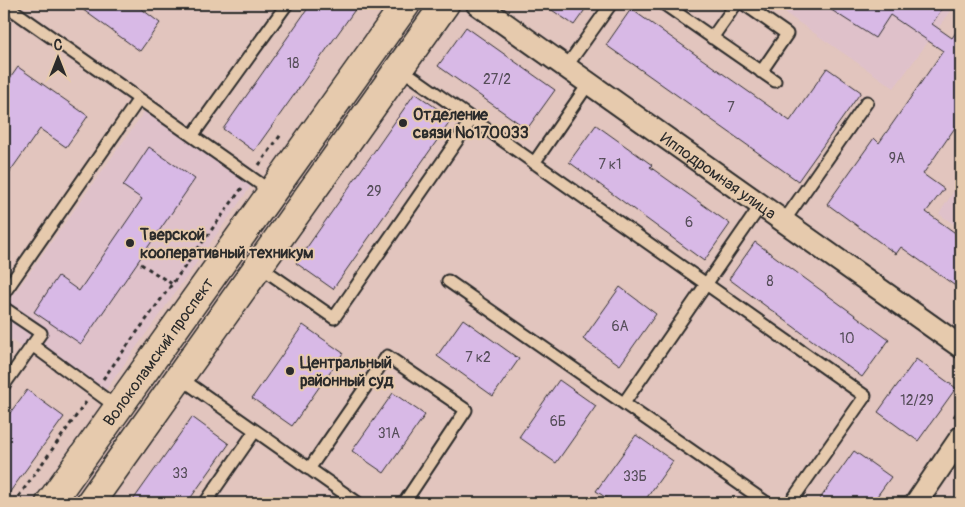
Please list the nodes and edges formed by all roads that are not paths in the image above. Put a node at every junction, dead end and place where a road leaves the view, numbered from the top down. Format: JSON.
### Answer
{"nodes":[{"id":1,"x":4,"y":4,"type":"edge"},
{"id":2,"x":287,"y":4,"type":"edge"},
{"id":3,"x":406,"y":4,"type":"edge"},
{"id":4,"x":445,"y":4,"type":"edge"},
{"id":5,"x":477,"y":4,"type":"edge"},
{"id":6,"x":611,"y":4,"type":"edge"},
{"id":7,"x":664,"y":4,"type":"edge"},
{"id":8,"x":736,"y":4,"type":"edge"},
{"id":9,"x":744,"y":4,"type":"edge"},
{"id":10,"x":712,"y":38,"type":"junction"},
{"id":11,"x":566,"y":67,"type":"junction"},
{"id":12,"x":400,"y":68,"type":"junction"},
{"id":13,"x":761,"y":72,"type":"junction"},
{"id":14,"x":775,"y":81,"type":"dead end"},
{"id":15,"x":589,"y":83,"type":"junction"},
{"id":16,"x":139,"y":99,"type":"junction"},
{"id":17,"x":867,"y":102,"type":"dead end"},
{"id":18,"x":472,"y":119,"type":"junction"},
{"id":19,"x":192,"y":136,"type":"junction"},
{"id":20,"x":534,"y":163,"type":"junction"},
{"id":21,"x":272,"y":192,"type":"junction"},
{"id":22,"x":761,"y":205,"type":"junction"},
{"id":23,"x":784,"y":221,"type":"junction"},
{"id":24,"x":259,"y":266,"type":"junction"},
{"id":25,"x":448,"y":281,"type":"dead end"},
{"id":26,"x":706,"y":284,"type":"junction"},
{"id":27,"x":4,"y":294,"type":"edge"},
{"id":28,"x":4,"y":308,"type":"edge"},
{"id":29,"x":32,"y":345,"type":"junction"},
{"id":30,"x":961,"y":347,"type":"edge"},
{"id":31,"x":180,"y":378,"type":"junction"},
{"id":32,"x":4,"y":386,"type":"edge"},
{"id":33,"x":624,"y":403,"type":"junction"},
{"id":34,"x":118,"y":408,"type":"junction"},
{"id":35,"x":255,"y":431,"type":"junction"},
{"id":36,"x":961,"y":437,"type":"edge"},
{"id":37,"x":309,"y":469,"type":"junction"},
{"id":38,"x":50,"y":503,"type":"edge"},
{"id":39,"x":90,"y":503,"type":"edge"},
{"id":40,"x":205,"y":503,"type":"edge"},
{"id":41,"x":358,"y":503,"type":"edge"},
{"id":42,"x":404,"y":503,"type":"edge"},
{"id":43,"x":767,"y":503,"type":"edge"},
{"id":44,"x":790,"y":503,"type":"edge"},
{"id":45,"x":916,"y":503,"type":"edge"}],
"edges":[{"from":1,"to":16,"type":"lane"},
{"from":2,"to":19,"type":"lane"},
{"from":3,"to":21,"type":"main road","name":"Волоколамский проспект"},
{"from":4,"to":12,"type":"main road","name":"Волоколамский проспект"},
{"from":5,"to":11,"type":"street","name":"Ипподромная улица"},
{"from":6,"to":11,"type":"lane"},
{"from":7,"to":10,"type":"lane"},
{"from":8,"to":10,"type":"lane"},
{"from":9,"to":13,"type":"lane"},
{"from":10,"to":13,"type":"lane"},
{"from":11,"to":15,"type":"street","name":"Ипподромная улица"},
{"from":12,"to":18,"type":"lane"},
{"from":12,"to":24,"type":"main road","name":"Волоколамский проспект"},
{"from":13,"to":14,"type":"lane"},
{"from":15,"to":20,"type":"lane"},
{"from":15,"to":22,"type":"street","name":"Ипподромная улица"},
{"from":16,"to":19,"type":"lane"},
{"from":16,"to":27,"type":"lane"},
{"from":17,"to":23,"type":"lane"},
{"from":18,"to":20,"type":"lane"},
{"from":18,"to":24,"type":"lane"},
{"from":19,"to":21,"type":"lane"},
{"from":20,"to":26,"type":"lane"},
{"from":21,"to":34,"type":"main road","name":"Волоколамский проспект"},
{"from":22,"to":23,"type":"street","name":"Ипподромная улица"},
{"from":22,"to":26,"type":"lane"},
{"from":23,"to":30,"type":"street","name":"Ипподромная улица"},
{"from":24,"to":31,"type":"main road","name":"Волоколамский проспект"},
{"from":25,"to":33,"type":"lane"},
{"from":26,"to":33,"type":"lane"},
{"from":26,"to":44,"type":"lane"},
{"from":28,"to":29,"type":"lane"},
{"from":29,"to":32,"type":"lane"},
{"from":29,"to":34,"type":"lane"},
{"from":31,"to":35,"type":"lane"},
{"from":31,"to":39,"type":"main road","name":"Волоколамский проспект"},
{"from":33,"to":43,"type":"lane"},
{"from":34,"to":38,"type":"main road","name":"Волоколамский проспект"},
{"from":35,"to":37,"type":"lane"},
{"from":35,"to":40,"type":"lane"},
{"from":36,"to":45,"type":"street"},
{"from":37,"to":41,"type":"lane"},
{"from":37,"to":42,"type":"lane"}]}
